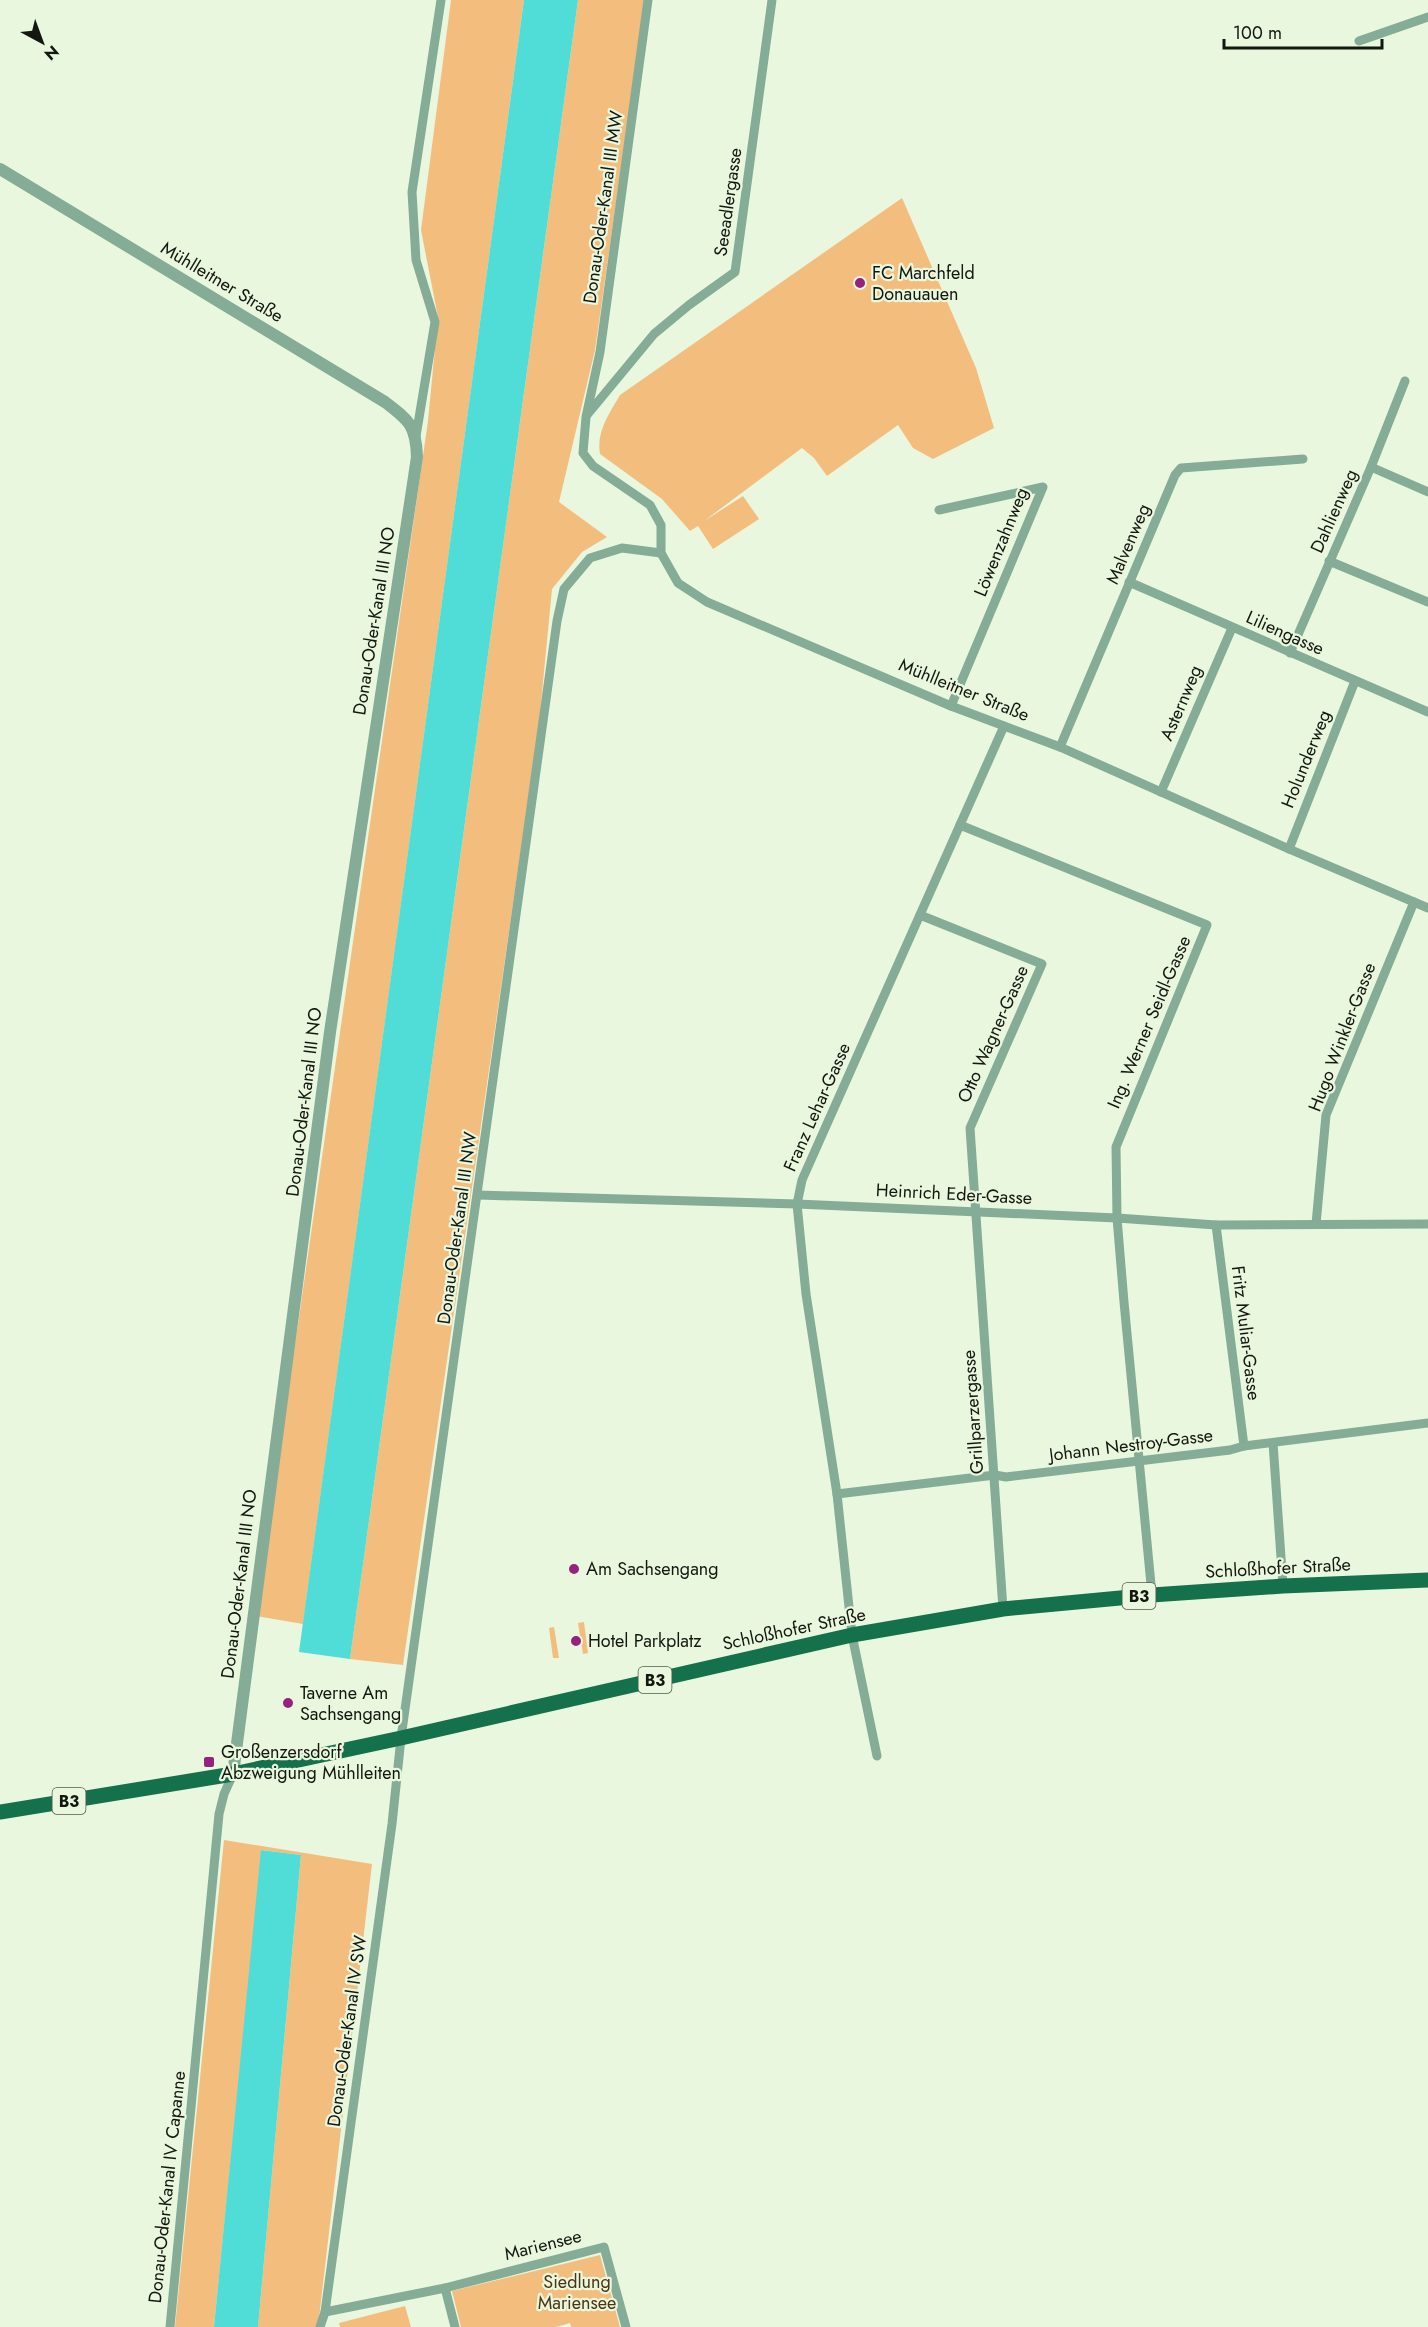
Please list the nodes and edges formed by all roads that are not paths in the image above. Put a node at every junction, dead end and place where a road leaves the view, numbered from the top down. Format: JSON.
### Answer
{"nodes":[{"id":1,"x":441,"y":0,"type":"edge"},
{"id":2,"x":648,"y":0,"type":"edge"},
{"id":3,"x":772,"y":0,"type":"edge"},
{"id":4,"x":1428,"y":16,"type":"edge"},
{"id":5,"x":1359,"y":41,"type":"dead end"},
{"id":6,"x":0,"y":168,"type":"edge"},
{"id":7,"x":1405,"y":381,"type":"dead end"},
{"id":8,"x":586,"y":417,"type":"junction"},
{"id":9,"x":416,"y":436,"type":"junction"},
{"id":10,"x":1303,"y":459,"type":"dead end"},
{"id":11,"x":1371,"y":468,"type":"junction"},
{"id":12,"x":1428,"y":492,"type":"edge"},
{"id":13,"x":939,"y":510,"type":"dead end"},
{"id":14,"x":661,"y":553,"type":"junction"},
{"id":15,"x":1329,"y":561,"type":"junction"},
{"id":16,"x":1129,"y":582,"type":"junction"},
{"id":17,"x":1428,"y":602,"type":"edge"},
{"id":18,"x":1232,"y":628,"type":"junction"},
{"id":19,"x":1290,"y":653,"type":"junction"},
{"id":20,"x":1355,"y":681,"type":"junction"},
{"id":21,"x":951,"y":706,"type":"junction"},
{"id":22,"x":1428,"y":712,"type":"edge"},
{"id":23,"x":1004,"y":726,"type":"junction"},
{"id":24,"x":1060,"y":747,"type":"junction"},
{"id":25,"x":1161,"y":792,"type":"junction"},
{"id":26,"x":960,"y":825,"type":"junction"},
{"id":27,"x":1289,"y":849,"type":"junction"},
{"id":28,"x":1414,"y":902,"type":"junction"},
{"id":29,"x":1428,"y":908,"type":"edge"},
{"id":30,"x":920,"y":915,"type":"junction"},
{"id":31,"x":478,"y":1195,"type":"junction"},
{"id":32,"x":797,"y":1204,"type":"junction"},
{"id":33,"x":975,"y":1212,"type":"junction"},
{"id":34,"x":1117,"y":1218,"type":"junction"},
{"id":35,"x":1316,"y":1224,"type":"junction"},
{"id":36,"x":1428,"y":1224,"type":"edge"},
{"id":37,"x":1216,"y":1225,"type":"junction"},
{"id":38,"x":1428,"y":1423,"type":"edge"},
{"id":39,"x":1273,"y":1443,"type":"junction"},
{"id":40,"x":1244,"y":1446,"type":"junction"},
{"id":41,"x":1140,"y":1461,"type":"junction"},
{"id":42,"x":995,"y":1475,"type":"junction"},
{"id":43,"x":837,"y":1494,"type":"junction"},
{"id":44,"x":1428,"y":1580,"type":"edge"},
{"id":45,"x":1283,"y":1586,"type":"junction"},
{"id":46,"x":1152,"y":1595,"type":"junction"},
{"id":47,"x":1003,"y":1609,"type":"junction"},
{"id":48,"x":852,"y":1635,"type":"junction"},
{"id":49,"x":401,"y":1738,"type":"junction"},
{"id":50,"x":877,"y":1756,"type":"dead end"},
{"id":51,"x":232,"y":1774,"type":"junction"},
{"id":52,"x":0,"y":1812,"type":"edge"},
{"id":53,"x":445,"y":2288,"type":"junction"},
{"id":54,"x":326,"y":2312,"type":"junction"},
{"id":55,"x":170,"y":2327,"type":"edge"},
{"id":56,"x":320,"y":2327,"type":"edge"},
{"id":57,"x":455,"y":2327,"type":"edge"},
{"id":58,"x":626,"y":2327,"type":"edge"}],
"edges":[{"from":1,"to":9,"type":"street"},
{"from":2,"to":8,"type":"street","name":"Donau-Oder-Kanal III MW"},
{"from":3,"to":8,"type":"street","name":"Seeadlergasse"},
{"from":4,"to":5,"type":"street"},
{"from":6,"to":9,"type":"street","name":"Mühlleitner Straße"},
{"from":7,"to":11,"type":"street","name":"Dahlienweg"},
{"from":8,"to":14,"type":"street","name":"Mühlleitner Straße"},
{"from":9,"to":51,"type":"street","name":"Donau-Oder-Kanal III NO"},
{"from":10,"to":16,"type":"street","name":"Malvenweg"},
{"from":11,"to":12,"type":"street"},
{"from":11,"to":15,"type":"street","name":"Dahlienweg"},
{"from":13,"to":21,"type":"street","name":"Löwenzahnweg"},
{"from":14,"to":21,"type":"street","name":"Mühlleitner Straße"},
{"from":14,"to":31,"type":"street","name":"Donau-Oder-Kanal III NW"},
{"from":15,"to":17,"type":"street"},
{"from":15,"to":19,"type":"street","name":"Dahlienweg"},
{"from":16,"to":18,"type":"street","name":"Liliengasse"},
{"from":16,"to":24,"type":"street","name":"Malvenweg"},
{"from":18,"to":19,"type":"street","name":"Liliengasse"},
{"from":18,"to":25,"type":"street","name":"Asternweg"},
{"from":19,"to":20,"type":"street","name":"Liliengasse"},
{"from":20,"to":22,"type":"street","name":"Liliengasse"},
{"from":20,"to":27,"type":"street","name":"Holunderweg"},
{"from":21,"to":23,"type":"street","name":"Mühlleitner Straße"},
{"from":23,"to":24,"type":"street","name":"Mühlleitner Straße"},
{"from":23,"to":26,"type":"street","name":"Franz Lehar-Gasse"},
{"from":24,"to":25,"type":"street","name":"Mühlleitner Straße"},
{"from":25,"to":27,"type":"street","name":"Mühlleitner Straße"},
{"from":26,"to":30,"type":"street","name":"Franz Lehar-Gasse"},
{"from":26,"to":34,"type":"street","name":"Ing. Werner Seidl-Gasse"},
{"from":27,"to":28,"type":"street","name":"Mühlleitner Straße"},
{"from":28,"to":29,"type":"street","name":"Mühlleitner Straße"},
{"from":28,"to":35,"type":"street","name":"Hugo Winkler-Gasse"},
{"from":30,"to":32,"type":"street","name":"Franz Lehar-Gasse"},
{"from":30,"to":33,"type":"street","name":"Otto Wagner-Gasse"},
{"from":31,"to":32,"type":"street","name":"Heinrich Eder-Gasse"},
{"from":31,"to":49,"type":"street","name":"Donau-Oder-Kanal III NW"},
{"from":32,"to":33,"type":"street","name":"Heinrich Eder-Gasse"},
{"from":32,"to":43,"type":"street","name":"Franz Lehar-Gasse"},
{"from":33,"to":34,"type":"street","name":"Heinrich Eder-Gasse"},
{"from":33,"to":42,"type":"street","name":"Grillparzergasse"},
{"from":34,"to":37,"type":"street","name":"Heinrich Eder-Gasse"},
{"from":34,"to":41,"type":"street"},
{"from":35,"to":36,"type":"street","name":"Heinrich Eder-Gasse"},
{"from":35,"to":37,"type":"street","name":"Heinrich Eder-Gasse"},
{"from":37,"to":40,"type":"street","name":"Fritz Muliar-Gasse"},
{"from":38,"to":39,"type":"street","name":"Johann Nestroy-Gasse"},
{"from":39,"to":40,"type":"street","name":"Johann Nestroy-Gasse"},
{"from":39,"to":45,"type":"street"},
{"from":40,"to":41,"type":"street","name":"Johann Nestroy-Gasse"},
{"from":41,"to":42,"type":"street","name":"Johann Nestroy-Gasse"},
{"from":41,"to":46,"type":"street"},
{"from":42,"to":43,"type":"street","name":"Johann Nestroy-Gasse"},
{"from":42,"to":47,"type":"street","name":"Grillparzergasse"},
{"from":43,"to":48,"type":"street","name":"Franz Lehar-Gasse"},
{"from":44,"to":45,"type":"main road","name":"Schloßhofer Straße","number":"B3"},
{"from":45,"to":46,"type":"main road","name":"Schloßhofer Straße","number":"B3"},
{"from":46,"to":47,"type":"main road","name":"Schloßhofer Straße","number":"B3"},
{"from":47,"to":48,"type":"main road","name":"Schloßhofer Straße","number":"B3"},
{"from":48,"to":49,"type":"main road","name":"Schloßhofer Straße","number":"B3"},
{"from":48,"to":50,"type":"street","name":"Franz Lehar-Gasse"},
{"from":49,"to":51,"type":"main road","name":"Schloßhofer Straße","number":"B3"},
{"from":49,"to":54,"type":"street","name":"Donau-Oder-Kanal IV SW"},
{"from":51,"to":52,"type":"main road","name":"Schloßhofer Straße","number":"B3"},
{"from":51,"to":55,"type":"street","name":"Donau-Oder-Kanal IV Capanne"},
{"from":53,"to":54,"type":"street","name":"Mariensee"},
{"from":53,"to":57,"type":"street"},
{"from":53,"to":58,"type":"street","name":"Mariensee"},
{"from":54,"to":56,"type":"street","name":"Donau-Oder-Kanal IV SW"}]}
